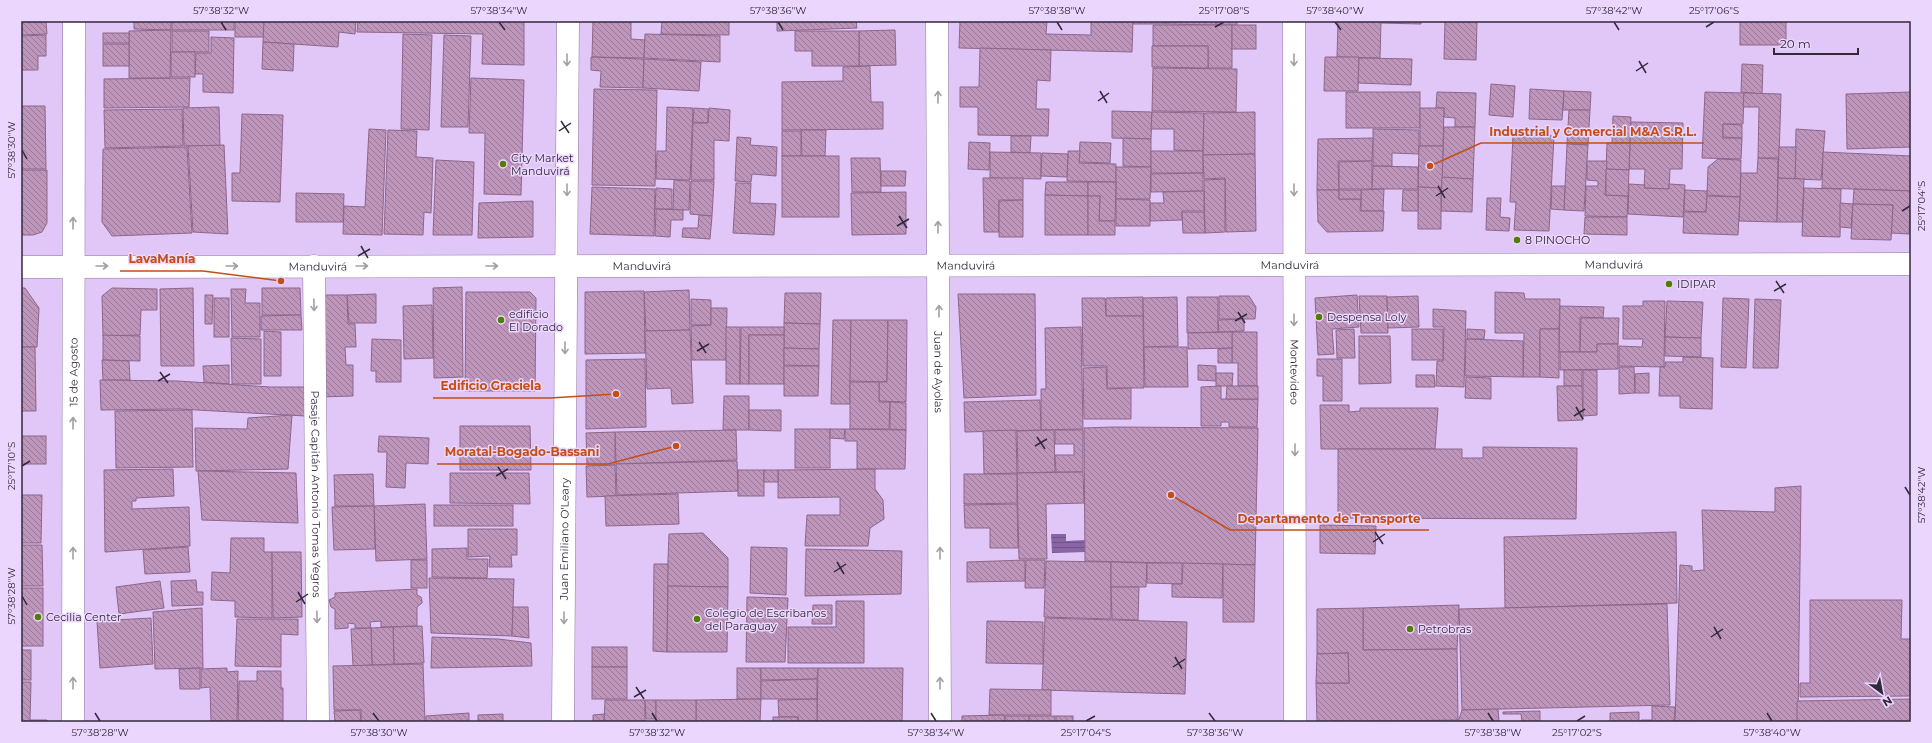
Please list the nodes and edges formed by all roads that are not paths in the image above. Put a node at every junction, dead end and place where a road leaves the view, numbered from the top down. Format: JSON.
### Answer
{"nodes":[{"id":1,"x":74,"y":21,"type":"edge"},
{"id":2,"x":568,"y":21,"type":"edge"},
{"id":3,"x":937,"y":21,"type":"edge"},
{"id":4,"x":1294,"y":21,"type":"edge"},
{"id":5,"x":1911,"y":264,"type":"edge"},
{"id":6,"x":1294,"y":265,"type":"junction"},
{"id":7,"x":73,"y":266,"type":"junction"},
{"id":8,"x":314,"y":266,"type":"junction"},
{"id":9,"x":566,"y":266,"type":"junction"},
{"id":10,"x":938,"y":266,"type":"junction"},
{"id":11,"x":21,"y":267,"type":"edge"},
{"id":12,"x":73,"y":722,"type":"edge"},
{"id":13,"x":318,"y":722,"type":"edge"},
{"id":14,"x":563,"y":722,"type":"edge"},
{"id":15,"x":940,"y":722,"type":"edge"},
{"id":16,"x":1295,"y":722,"type":"edge"}],
"edges":[{"from":7,"to":1,"type":"street","name":"15 de Agosto","one_way":true},
{"from":2,"to":9,"type":"street","name":"Juan Emiliano O'Leary","one_way":true},
{"from":10,"to":3,"type":"street","name":"Juan de Ayolas","one_way":true},
{"from":4,"to":6,"type":"street","name":"Montevideo","one_way":true},
{"from":5,"to":6,"type":"street","name":"Manduvirá"},
{"from":6,"to":10,"type":"street","name":"Manduvirá"},
{"from":6,"to":16,"type":"street","name":"Montevideo","one_way":true},
{"from":7,"to":8,"type":"street","name":"Manduvirá","one_way":true},
{"from":7,"to":11,"type":"street","name":"Manduvirá"},
{"from":12,"to":7,"type":"street","name":"15 de Agosto","one_way":true},
{"from":8,"to":9,"type":"street","name":"Manduvirá","one_way":true},
{"from":8,"to":13,"type":"street","name":"Pasaje Capitán Antonio Tomas Yegros","one_way":true},
{"from":9,"to":10,"type":"street","name":"Manduvirá"},
{"from":9,"to":14,"type":"street","name":"Juan Emiliano O'Leary","one_way":true},
{"from":15,"to":10,"type":"street","name":"Juan de Ayolas","one_way":true}]}
